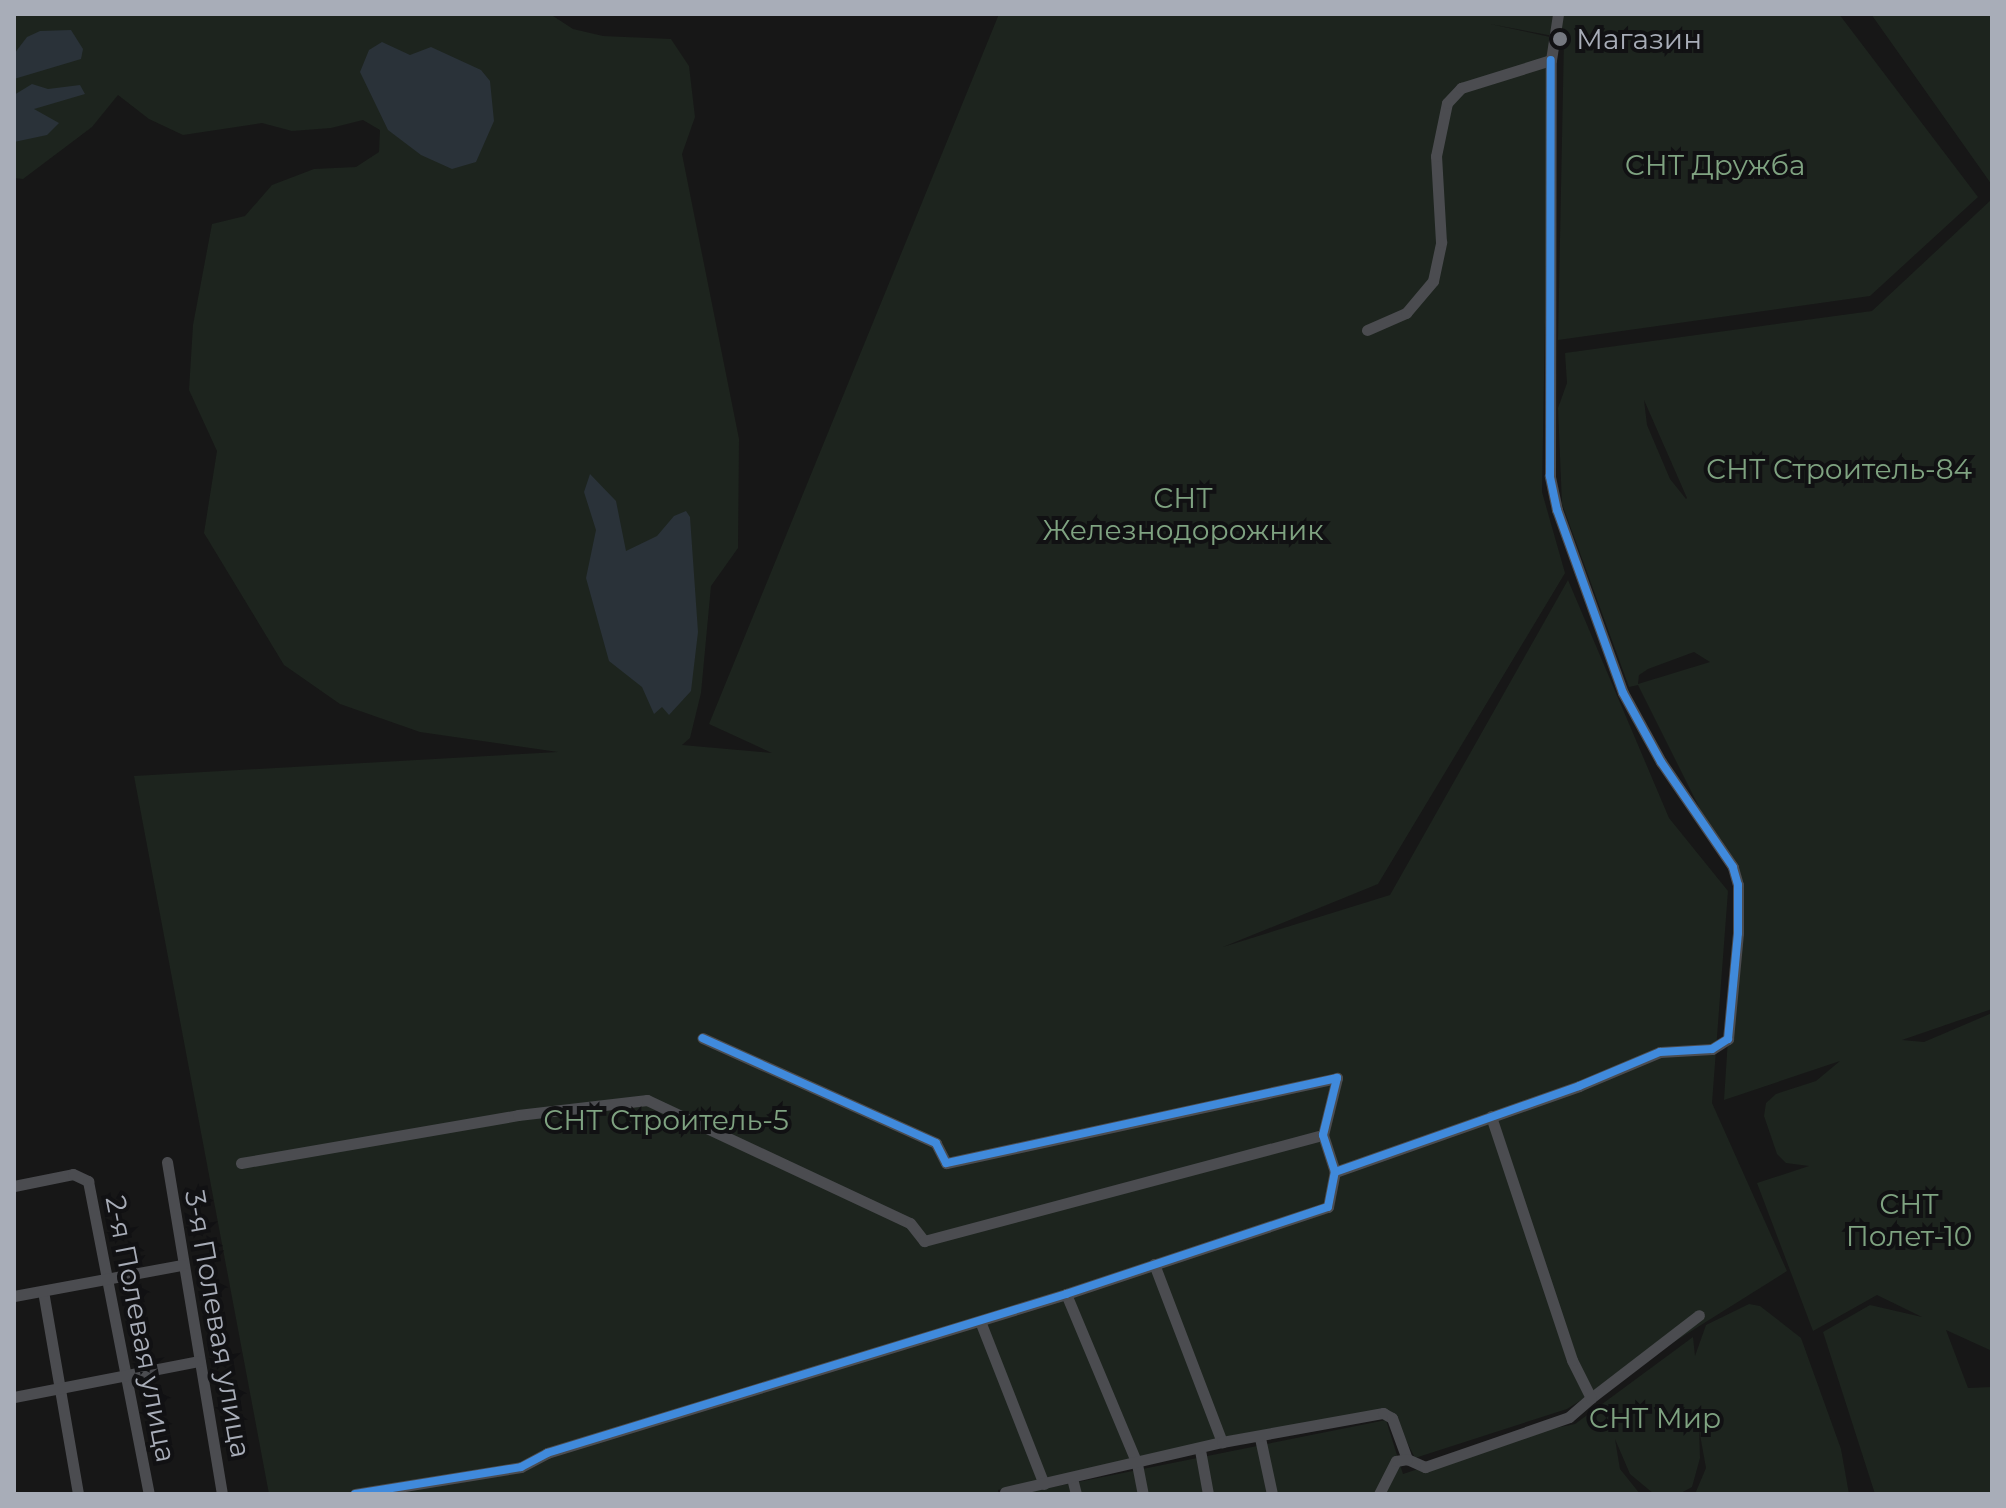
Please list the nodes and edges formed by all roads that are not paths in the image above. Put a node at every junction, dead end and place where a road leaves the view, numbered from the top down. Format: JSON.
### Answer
{"nodes":[{"id":1,"x":1558,"y":14,"type":"edge"},
{"id":2,"x":1551,"y":60,"type":"junction"},
{"id":3,"x":1367,"y":330,"type":"dead end"},
{"id":4,"x":702,"y":1038,"type":"dead end"},
{"id":5,"x":1491,"y":1116,"type":"junction"},
{"id":6,"x":1323,"y":1135,"type":"junction"},
{"id":7,"x":167,"y":1162,"type":"dead end"},
{"id":8,"x":241,"y":1163,"type":"dead end"},
{"id":9,"x":1335,"y":1172,"type":"junction"},
{"id":10,"x":14,"y":1186,"type":"edge"},
{"id":11,"x":1154,"y":1264,"type":"junction"},
{"id":12,"x":182,"y":1265,"type":"junction"},
{"id":13,"x":105,"y":1277,"type":"junction"},
{"id":14,"x":43,"y":1291,"type":"junction"},
{"id":15,"x":1066,"y":1294,"type":"junction"},
{"id":16,"x":14,"y":1296,"type":"edge"},
{"id":17,"x":1699,"y":1315,"type":"dead end"},
{"id":18,"x":980,"y":1321,"type":"junction"},
{"id":19,"x":200,"y":1361,"type":"junction"},
{"id":20,"x":124,"y":1376,"type":"junction"},
{"id":21,"x":58,"y":1389,"type":"junction"},
{"id":22,"x":14,"y":1397,"type":"edge"},
{"id":23,"x":1591,"y":1398,"type":"junction"},
{"id":24,"x":1260,"y":1438,"type":"junction"},
{"id":25,"x":1222,"y":1442,"type":"junction"},
{"id":26,"x":1200,"y":1450,"type":"junction"},
{"id":27,"x":1407,"y":1459,"type":"junction"},
{"id":28,"x":1137,"y":1464,"type":"junction"},
{"id":29,"x":1072,"y":1478,"type":"junction"},
{"id":30,"x":1044,"y":1484,"type":"junction"},
{"id":31,"x":1005,"y":1492,"type":"dead end"},
{"id":32,"x":78,"y":1494,"type":"edge"},
{"id":33,"x":149,"y":1494,"type":"edge"},
{"id":34,"x":222,"y":1494,"type":"edge"},
{"id":35,"x":355,"y":1494,"type":"edge"},
{"id":36,"x":1076,"y":1494,"type":"edge"},
{"id":37,"x":1143,"y":1494,"type":"edge"},
{"id":38,"x":1208,"y":1494,"type":"edge"},
{"id":39,"x":1272,"y":1494,"type":"edge"},
{"id":40,"x":1379,"y":1494,"type":"edge"}],
"edges":[{"from":1,"to":2,"type":"street"},
{"from":2,"to":3,"type":"street"},
{"from":2,"to":5,"type":"street"},
{"from":4,"to":6,"type":"street"},
{"from":5,"to":9,"type":"street"},
{"from":5,"to":23,"type":"street"},
{"from":6,"to":8,"type":"street"},
{"from":6,"to":9,"type":"street"},
{"from":7,"to":12,"type":"street","name":"3-я Полевая улица"},
{"from":9,"to":11,"type":"street"},
{"from":10,"to":13,"type":"street","name":"2-я Полевая улица"},
{"from":11,"to":15,"type":"street"},
{"from":11,"to":25,"type":"street"},
{"from":12,"to":13,"type":"street"},
{"from":12,"to":19,"type":"street","name":"3-я Полевая улица"},
{"from":13,"to":14,"type":"street"},
{"from":13,"to":20,"type":"street","name":"2-я Полевая улица"},
{"from":14,"to":16,"type":"street"},
{"from":14,"to":21,"type":"street"},
{"from":15,"to":18,"type":"street"},
{"from":15,"to":28,"type":"street"},
{"from":17,"to":23,"type":"street"},
{"from":18,"to":30,"type":"street"},
{"from":18,"to":35,"type":"street"},
{"from":19,"to":20,"type":"street"},
{"from":19,"to":34,"type":"street","name":"3-я Полевая улица"},
{"from":20,"to":21,"type":"street"},
{"from":20,"to":33,"type":"street","name":"2-я Полевая улица"},
{"from":21,"to":22,"type":"street"},
{"from":21,"to":32,"type":"street"},
{"from":23,"to":27,"type":"street"},
{"from":24,"to":25,"type":"street"},
{"from":24,"to":27,"type":"street"},
{"from":24,"to":39,"type":"street"},
{"from":25,"to":26,"type":"street"},
{"from":26,"to":28,"type":"street"},
{"from":26,"to":38,"type":"street"},
{"from":27,"to":40,"type":"street"},
{"from":28,"to":29,"type":"street"},
{"from":28,"to":37,"type":"street"},
{"from":29,"to":30,"type":"street"},
{"from":29,"to":36,"type":"street"},
{"from":30,"to":31,"type":"street"}]}
